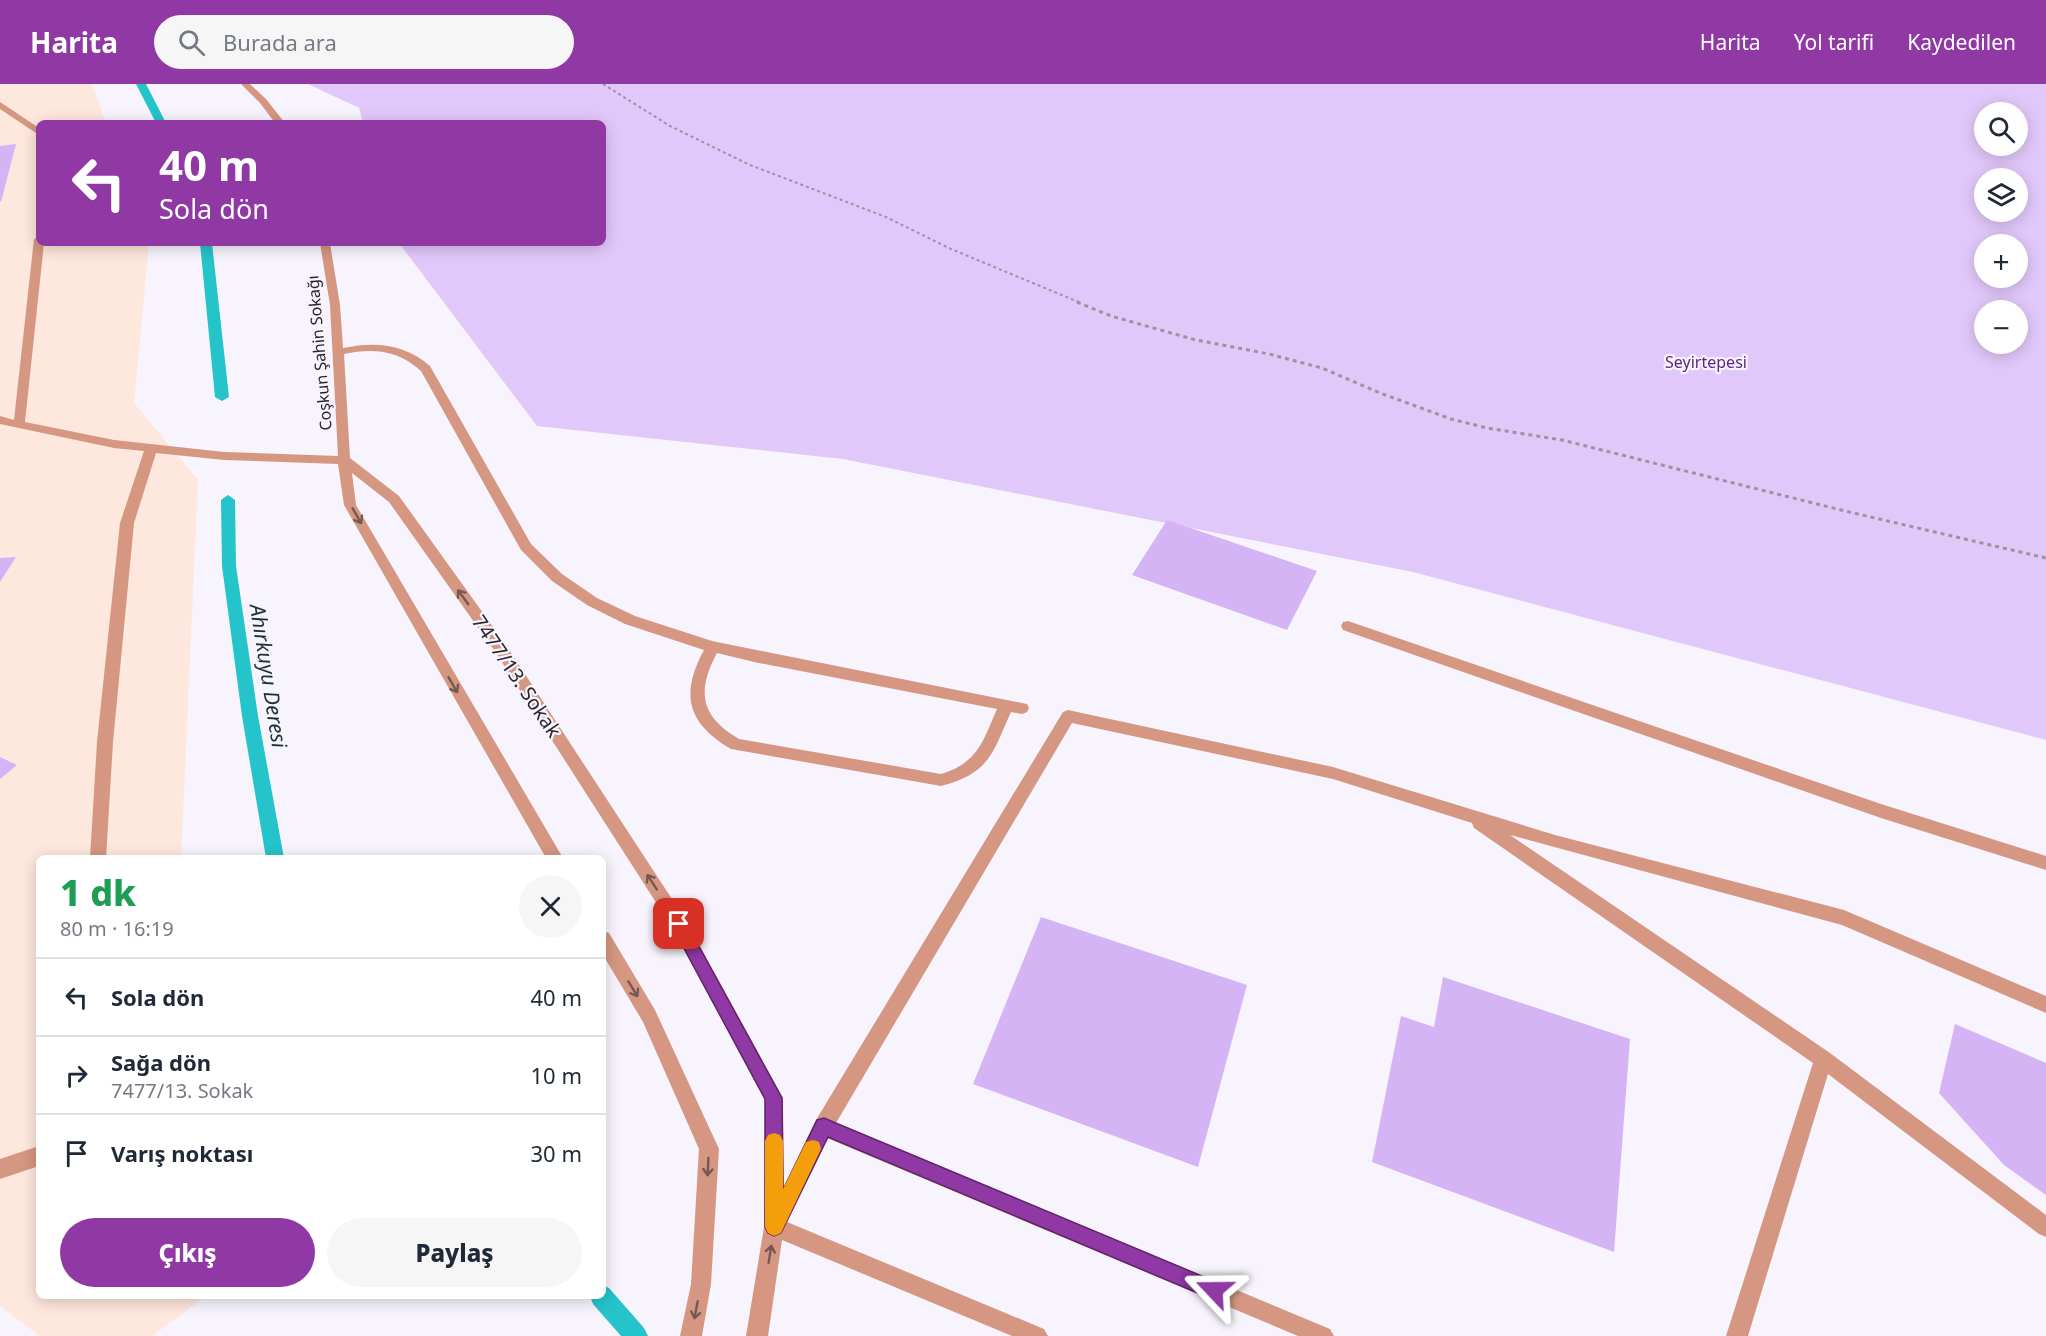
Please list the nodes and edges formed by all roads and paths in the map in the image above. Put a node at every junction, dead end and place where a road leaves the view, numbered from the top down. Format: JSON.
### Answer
{"nodes":[{"id":1,"x":245,"y":84,"type":"edge"},
{"id":2,"x":603,"y":84,"type":"edge"},
{"id":3,"x":0,"y":105,"type":"edge"},
{"id":4,"x":278,"y":120,"type":"edge"},
{"id":5,"x":36,"y":130,"type":"edge"},
{"id":6,"x":38,"y":246,"type":"edge"},
{"id":7,"x":325,"y":246,"type":"edge"},
{"id":8,"x":338,"y":352,"type":"junction"},
{"id":9,"x":0,"y":420,"type":"edge"},
{"id":10,"x":19,"y":425,"type":"junction"},
{"id":11,"x":151,"y":448,"type":"junction"},
{"id":12,"x":344,"y":460,"type":"junction"},
{"id":13,"x":2046,"y":558,"type":"edge"},
{"id":14,"x":1348,"y":627,"type":"dead end"},
{"id":15,"x":713,"y":647,"type":"junction"},
{"id":16,"x":1467,"y":815,"type":"junction"},
{"id":17,"x":98,"y":855,"type":"edge"},
{"id":18,"x":553,"y":855,"type":"edge"},
{"id":19,"x":2046,"y":863,"type":"edge"},
{"id":20,"x":606,"y":944,"type":"edge"},
{"id":21,"x":2046,"y":1005,"type":"edge"},
{"id":22,"x":1823,"y":1059,"type":"junction"},
{"id":23,"x":824,"y":1127,"type":"junction"},
{"id":24,"x":36,"y":1157,"type":"edge"},
{"id":25,"x":0,"y":1169,"type":"edge"},
{"id":26,"x":774,"y":1227,"type":"junction"},
{"id":27,"x":2046,"y":1227,"type":"edge"},
{"id":28,"x":691,"y":1336,"type":"edge"},
{"id":29,"x":757,"y":1336,"type":"edge"},
{"id":30,"x":1037,"y":1336,"type":"edge"},
{"id":31,"x":1323,"y":1336,"type":"edge"},
{"id":32,"x":1737,"y":1336,"type":"edge"}],
"edges":[{"from":1,"to":4,"type":"street"},
{"from":2,"to":13,"type":"path"},
{"from":3,"to":5,"type":"street"},
{"from":6,"to":10,"type":"street"},
{"from":7,"to":8,"type":"street","name":"Coşkun Şahin Sokağı"},
{"from":8,"to":12,"type":"street","name":"Coşkun Şahin Sokağı"},
{"from":8,"to":15,"type":"street"},
{"from":9,"to":10,"type":"street"},
{"from":10,"to":11,"type":"street"},
{"from":11,"to":12,"type":"street"},
{"from":11,"to":17,"type":"street"},
{"from":12,"to":18,"type":"street","one_way":true},
{"from":26,"to":12,"type":"street","name":"7477/13. Sokak","one_way":true},
{"from":14,"to":19,"type":"street"},
{"from":15,"to":15,"type":"street"},
{"from":16,"to":21,"type":"street"},
{"from":16,"to":22,"type":"street"},
{"from":16,"to":23,"type":"street"},
{"from":20,"to":28,"type":"street","one_way":true},
{"from":22,"to":27,"type":"street"},
{"from":22,"to":32,"type":"street"},
{"from":23,"to":26,"type":"street"},
{"from":23,"to":31,"type":"street"},
{"from":24,"to":25,"type":"street"},
{"from":29,"to":26,"type":"street","name":"7477/13. Sokak","one_way":true},
{"from":26,"to":30,"type":"street"}]}
